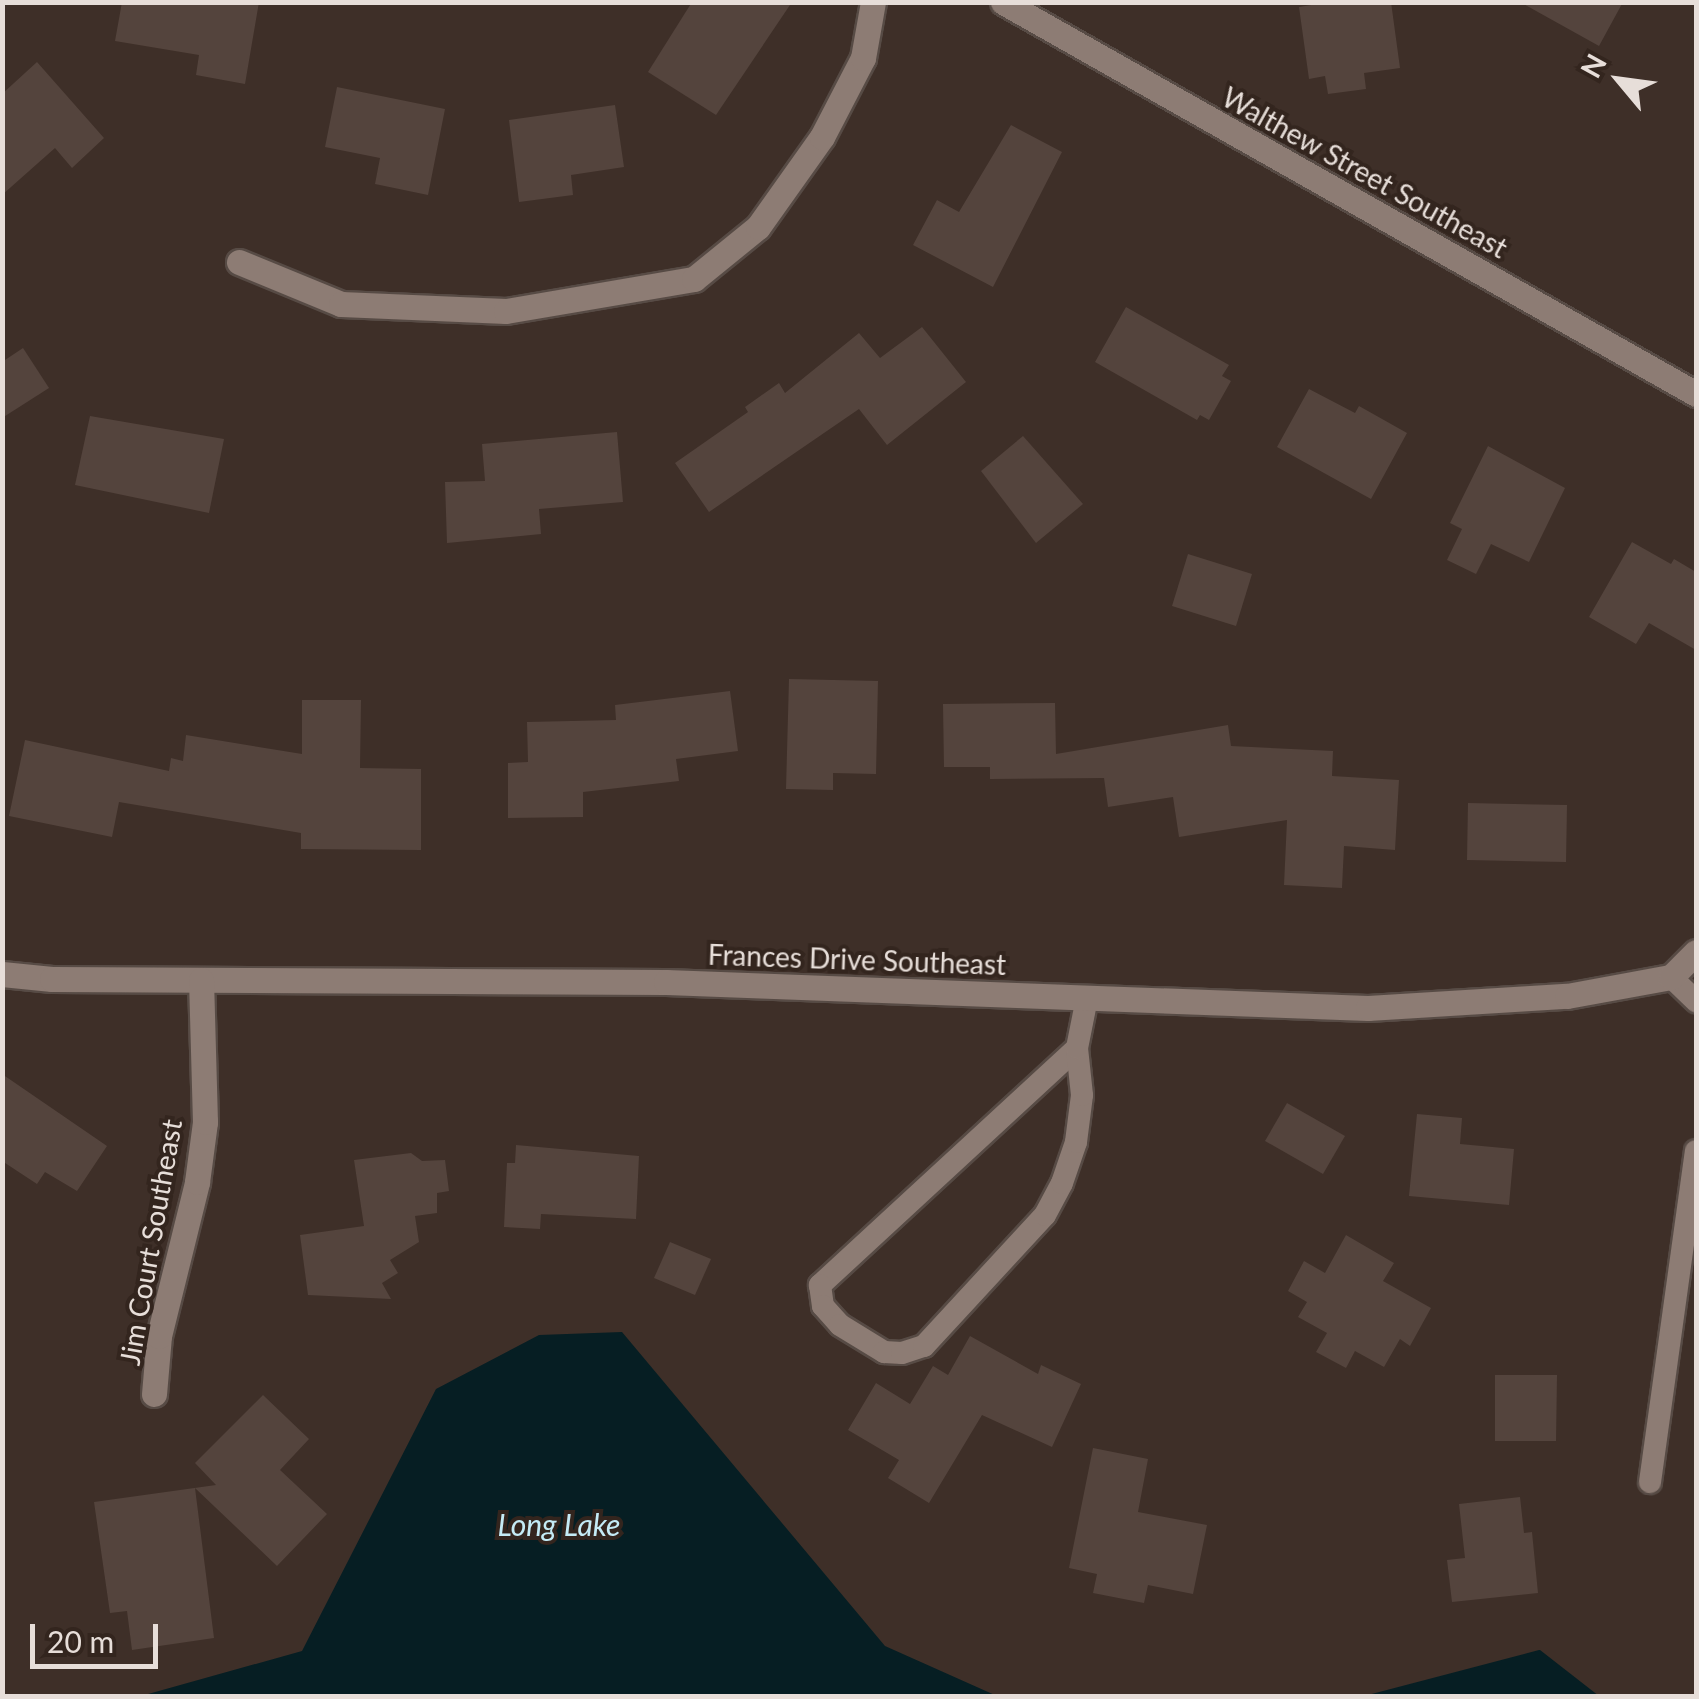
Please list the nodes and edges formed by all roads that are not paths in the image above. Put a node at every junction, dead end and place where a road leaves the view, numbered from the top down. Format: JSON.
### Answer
{"nodes":[{"id":1,"x":874,"y":2,"type":"edge"},
{"id":2,"x":1004,"y":2,"type":"edge"},
{"id":3,"x":239,"y":262,"type":"dead end"},
{"id":4,"x":1696,"y":394,"type":"edge"},
{"id":5,"x":1696,"y":952,"type":"edge"},
{"id":6,"x":2,"y":974,"type":"edge"},
{"id":7,"x":1670,"y":977,"type":"junction"},
{"id":8,"x":201,"y":980,"type":"junction"},
{"id":9,"x":1087,"y":998,"type":"junction"},
{"id":10,"x":1696,"y":1000,"type":"edge"},
{"id":11,"x":1077,"y":1048,"type":"junction"},
{"id":12,"x":1696,"y":1151,"type":"edge"},
{"id":13,"x":154,"y":1394,"type":"dead end"},
{"id":14,"x":1650,"y":1482,"type":"dead end"}],
"edges":[{"from":1,"to":3,"type":"street"},
{"from":2,"to":4,"type":"street","name":"Walthew Street Southeast"},
{"from":5,"to":7,"type":"street"},
{"from":6,"to":8,"type":"street","name":"Frances Drive Southeast"},
{"from":7,"to":9,"type":"street","name":"Frances Drive Southeast"},
{"from":7,"to":10,"type":"lane"},
{"from":8,"to":9,"type":"street","name":"Frances Drive Southeast"},
{"from":8,"to":13,"type":"street","name":"Jim Court Southeast"},
{"from":9,"to":11,"type":"lane"},
{"from":11,"to":11,"type":"lane"},
{"from":12,"to":14,"type":"lane"}]}
